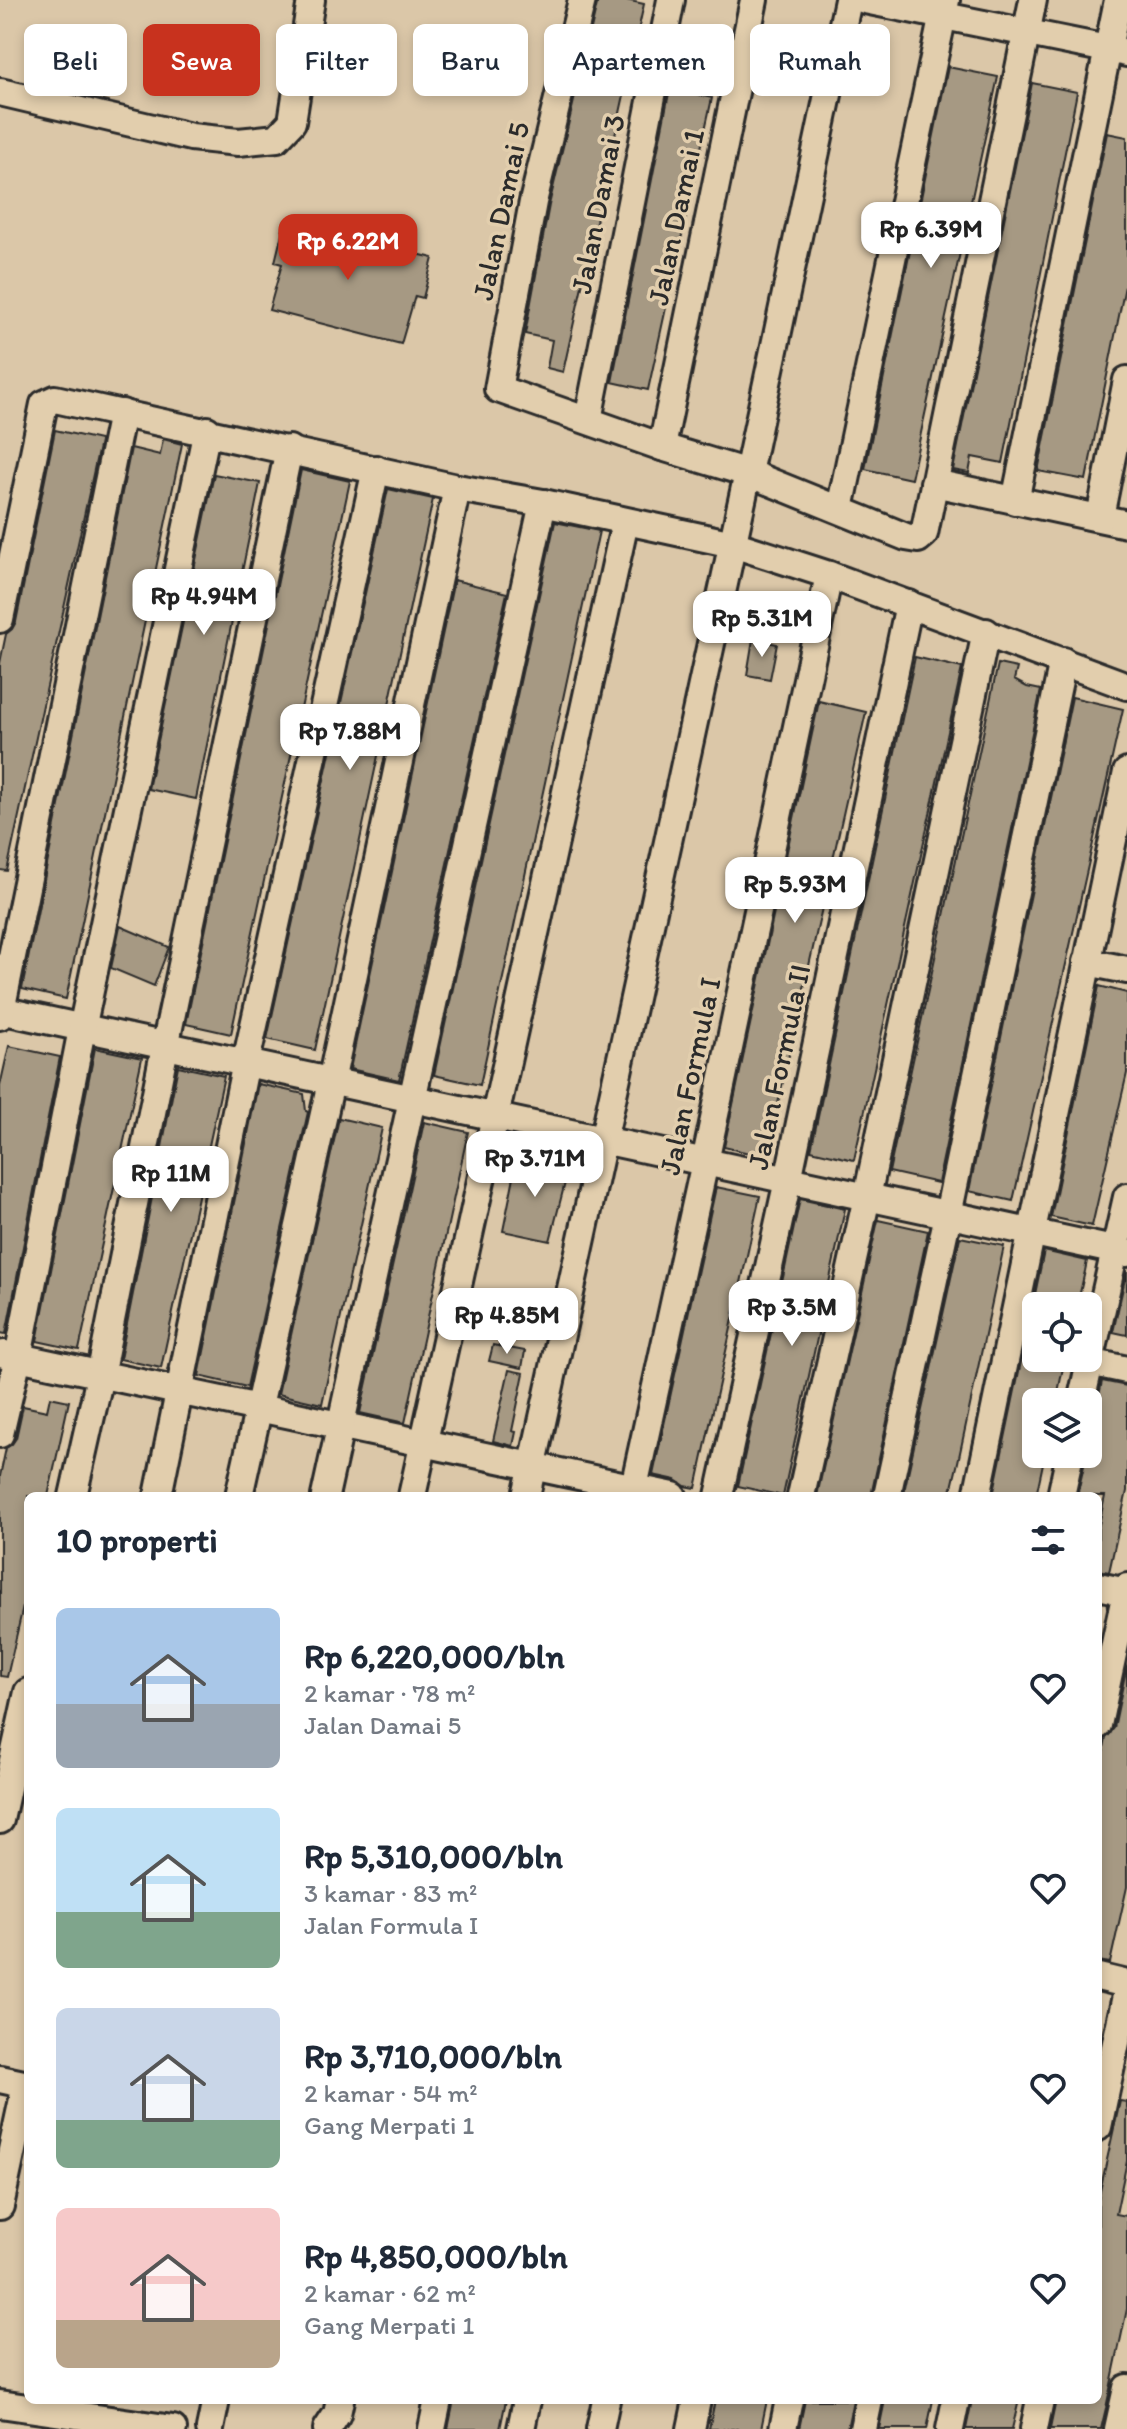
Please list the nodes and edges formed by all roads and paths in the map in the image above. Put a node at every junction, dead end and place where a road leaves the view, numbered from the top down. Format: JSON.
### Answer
{"nodes":[{"id":1,"x":311,"y":0,"type":"edge"},
{"id":2,"x":582,"y":0,"type":"edge"},
{"id":3,"x":671,"y":0,"type":"edge"},
{"id":4,"x":754,"y":0,"type":"edge"},
{"id":5,"x":848,"y":0,"type":"edge"},
{"id":6,"x":865,"y":0,"type":"edge"},
{"id":7,"x":1033,"y":0,"type":"edge"},
{"id":8,"x":1118,"y":0,"type":"edge"},
{"id":9,"x":945,"y":8,"type":"edge"},
{"id":10,"x":1027,"y":33,"type":"junction"},
{"id":11,"x":1118,"y":52,"type":"edge"},
{"id":12,"x":0,"y":92,"type":"edge"},
{"id":13,"x":1127,"y":380,"type":"edge"},
{"id":14,"x":122,"y":413,"type":"junction"},
{"id":15,"x":588,"y":420,"type":"junction"},
{"id":16,"x":207,"y":430,"type":"junction"},
{"id":17,"x":662,"y":447,"type":"junction"},
{"id":18,"x":289,"y":449,"type":"junction"},
{"id":19,"x":376,"y":469,"type":"junction"},
{"id":20,"x":934,"y":483,"type":"junction"},
{"id":21,"x":746,"y":484,"type":"junction"},
{"id":22,"x":457,"y":488,"type":"junction"},
{"id":23,"x":1015,"y":501,"type":"junction"},
{"id":24,"x":543,"y":503,"type":"junction"},
{"id":25,"x":840,"y":509,"type":"junction"},
{"id":26,"x":1100,"y":517,"type":"junction"},
{"id":27,"x":625,"y":522,"type":"junction"},
{"id":28,"x":1127,"y":524,"type":"edge"},
{"id":29,"x":735,"y":535,"type":"junction"},
{"id":30,"x":829,"y":575,"type":"junction"},
{"id":31,"x":909,"y":604,"type":"junction"},
{"id":32,"x":0,"y":619,"type":"edge"},
{"id":33,"x":986,"y":632,"type":"junction"},
{"id":34,"x":1063,"y":661,"type":"junction"},
{"id":35,"x":1127,"y":686,"type":"edge"},
{"id":36,"x":1127,"y":772,"type":"edge"},
{"id":37,"x":1087,"y":962,"type":"junction"},
{"id":38,"x":1127,"y":970,"type":"edge"},
{"id":39,"x":0,"y":1012,"type":"edge"},
{"id":40,"x":82,"y":1029,"type":"junction"},
{"id":41,"x":165,"y":1047,"type":"junction"},
{"id":42,"x":246,"y":1062,"type":"junction"},
{"id":43,"x":331,"y":1082,"type":"junction"},
{"id":44,"x":412,"y":1100,"type":"junction"},
{"id":45,"x":494,"y":1117,"type":"junction"},
{"id":46,"x":604,"y":1141,"type":"junction"},
{"id":47,"x":705,"y":1162,"type":"junction"},
{"id":48,"x":788,"y":1180,"type":"junction"},
{"id":49,"x":867,"y":1197,"type":"junction"},
{"id":50,"x":1127,"y":1197,"type":"edge"},
{"id":51,"x":948,"y":1215,"type":"junction"},
{"id":52,"x":1033,"y":1233,"type":"junction"},
{"id":53,"x":1122,"y":1252,"type":"edge"},
{"id":54,"x":1102,"y":1319,"type":"edge"},
{"id":55,"x":9,"y":1356,"type":"edge"},
{"id":56,"x":1102,"y":1365,"type":"edge"},
{"id":57,"x":1127,"y":1370,"type":"edge"},
{"id":58,"x":100,"y":1376,"type":"junction"},
{"id":59,"x":180,"y":1392,"type":"junction"},
{"id":60,"x":258,"y":1408,"type":"junction"},
{"id":61,"x":340,"y":1426,"type":"junction"},
{"id":62,"x":0,"y":1434,"type":"edge"},
{"id":63,"x":423,"y":1443,"type":"junction"},
{"id":64,"x":533,"y":1466,"type":"junction"},
{"id":65,"x":1067,"y":1468,"type":"edge"},
{"id":66,"x":74,"y":1492,"type":"edge"},
{"id":67,"x":159,"y":1492,"type":"edge"},
{"id":68,"x":240,"y":1492,"type":"edge"},
{"id":69,"x":326,"y":1492,"type":"edge"},
{"id":70,"x":413,"y":1492,"type":"edge"},
{"id":71,"x":527,"y":1492,"type":"edge"},
{"id":72,"x":632,"y":1492,"type":"edge"},
{"id":73,"x":720,"y":1492,"type":"edge"},
{"id":74,"x":802,"y":1492,"type":"edge"},
{"id":75,"x":888,"y":1492,"type":"edge"},
{"id":76,"x":978,"y":1492,"type":"edge"},
{"id":77,"x":1062,"y":1492,"type":"edge"},
{"id":78,"x":1102,"y":1587,"type":"edge"},
{"id":79,"x":1127,"y":1590,"type":"edge"},
{"id":80,"x":24,"y":1702,"type":"edge"},
{"id":81,"x":1102,"y":1706,"type":"edge"},
{"id":82,"x":8,"y":1741,"type":"edge"},
{"id":83,"x":0,"y":1820,"type":"edge"},
{"id":84,"x":1102,"y":1978,"type":"edge"},
{"id":85,"x":1127,"y":1984,"type":"edge"},
{"id":86,"x":1127,"y":1991,"type":"edge"},
{"id":87,"x":0,"y":2079,"type":"edge"},
{"id":88,"x":24,"y":2084,"type":"edge"},
{"id":89,"x":24,"y":2098,"type":"edge"},
{"id":90,"x":1102,"y":2108,"type":"edge"},
{"id":91,"x":0,"y":2206,"type":"edge"},
{"id":92,"x":1127,"y":2388,"type":"edge"},
{"id":93,"x":0,"y":2404,"type":"edge"},
{"id":94,"x":215,"y":2404,"type":"edge"},
{"id":95,"x":339,"y":2404,"type":"edge"},
{"id":96,"x":437,"y":2404,"type":"edge"},
{"id":97,"x":526,"y":2404,"type":"edge"},
{"id":98,"x":605,"y":2404,"type":"edge"},
{"id":99,"x":696,"y":2404,"type":"edge"},
{"id":100,"x":788,"y":2404,"type":"edge"},
{"id":101,"x":868,"y":2404,"type":"edge"},
{"id":102,"x":955,"y":2404,"type":"edge"},
{"id":103,"x":1039,"y":2404,"type":"edge"},
{"id":104,"x":42,"y":2405,"type":"edge"},
{"id":105,"x":126,"y":2411,"type":"edge"},
{"id":106,"x":173,"y":2429,"type":"edge"},
{"id":107,"x":210,"y":2429,"type":"edge"},
{"id":108,"x":327,"y":2429,"type":"edge"},
{"id":109,"x":432,"y":2429,"type":"edge"},
{"id":110,"x":521,"y":2429,"type":"edge"},
{"id":111,"x":600,"y":2429,"type":"edge"},
{"id":112,"x":691,"y":2429,"type":"edge"},
{"id":113,"x":783,"y":2429,"type":"edge"},
{"id":114,"x":863,"y":2429,"type":"edge"},
{"id":115,"x":950,"y":2429,"type":"edge"},
{"id":116,"x":1034,"y":2429,"type":"edge"},
{"id":117,"x":1118,"y":2429,"type":"edge"}],
"edges":[{"from":1,"to":12,"type":"street"},
{"from":2,"to":15,"type":"street","name":"Jalan Damai 5"},
{"from":3,"to":15,"type":"street","name":"Jalan Damai 3"},
{"from":4,"to":17,"type":"street","name":"Jalan Damai 1"},
{"from":5,"to":21,"type":"street"},
{"from":6,"to":9,"type":"street"},
{"from":7,"to":10,"type":"street"},
{"from":8,"to":11,"type":"street"},
{"from":9,"to":10,"type":"street"},
{"from":9,"to":25,"type":"street"},
{"from":10,"to":11,"type":"street"},
{"from":10,"to":20,"type":"street"},
{"from":11,"to":23,"type":"street"},
{"from":13,"to":26,"type":"street"},
{"from":14,"to":16,"type":"street"},
{"from":14,"to":32,"type":"street"},
{"from":14,"to":39,"type":"street"},
{"from":15,"to":17,"type":"street"},
{"from":16,"to":18,"type":"street"},
{"from":16,"to":40,"type":"street"},
{"from":17,"to":21,"type":"street"},
{"from":18,"to":19,"type":"street"},
{"from":18,"to":41,"type":"street"},
{"from":19,"to":22,"type":"street"},
{"from":19,"to":42,"type":"street"},
{"from":20,"to":23,"type":"street"},
{"from":20,"to":25,"type":"street"},
{"from":21,"to":25,"type":"street"},
{"from":21,"to":29,"type":"street"},
{"from":22,"to":24,"type":"street"},
{"from":22,"to":43,"type":"street"},
{"from":23,"to":26,"type":"street"},
{"from":24,"to":27,"type":"street"},
{"from":24,"to":44,"type":"street"},
{"from":26,"to":28,"type":"street"},
{"from":27,"to":29,"type":"street"},
{"from":27,"to":45,"type":"street"},
{"from":29,"to":30,"type":"street"},
{"from":29,"to":46,"type":"street"},
{"from":30,"to":31,"type":"street"},
{"from":30,"to":47,"type":"street","name":"Jalan Formula I"},
{"from":31,"to":33,"type":"street"},
{"from":31,"to":48,"type":"street","name":"Jalan Formula II"},
{"from":33,"to":34,"type":"street"},
{"from":33,"to":49,"type":"street"},
{"from":34,"to":35,"type":"street"},
{"from":34,"to":51,"type":"street"},
{"from":36,"to":37,"type":"street"},
{"from":37,"to":38,"type":"street"},
{"from":37,"to":52,"type":"street"},
{"from":39,"to":40,"type":"street"},
{"from":40,"to":41,"type":"street"},
{"from":40,"to":55,"type":"street"},
{"from":41,"to":42,"type":"street"},
{"from":41,"to":58,"type":"street"},
{"from":42,"to":43,"type":"street"},
{"from":42,"to":59,"type":"street"},
{"from":43,"to":44,"type":"street"},
{"from":43,"to":60,"type":"street"},
{"from":44,"to":45,"type":"street"},
{"from":44,"to":61,"type":"street"},
{"from":45,"to":46,"type":"street"},
{"from":45,"to":63,"type":"street"},
{"from":46,"to":47,"type":"street"},
{"from":46,"to":64,"type":"street"},
{"from":47,"to":48,"type":"street"},
{"from":47,"to":72,"type":"street","name":"Jalan Formula I"},
{"from":48,"to":49,"type":"street"},
{"from":48,"to":73,"type":"street","name":"Jalan Formula II"},
{"from":49,"to":51,"type":"street"},
{"from":49,"to":74,"type":"street"},
{"from":50,"to":53,"type":"street"},
{"from":51,"to":52,"type":"street"},
{"from":51,"to":75,"type":"street"},
{"from":52,"to":53,"type":"street"},
{"from":52,"to":76,"type":"street"},
{"from":53,"to":54,"type":"street"},
{"from":55,"to":58,"type":"street"},
{"from":55,"to":62,"type":"street"},
{"from":56,"to":57,"type":"street"},
{"from":58,"to":59,"type":"street"},
{"from":58,"to":66,"type":"street"},
{"from":59,"to":60,"type":"street"},
{"from":59,"to":67,"type":"street"},
{"from":60,"to":61,"type":"street"},
{"from":60,"to":68,"type":"street"},
{"from":61,"to":63,"type":"street"},
{"from":61,"to":69,"type":"street"},
{"from":63,"to":64,"type":"street"},
{"from":63,"to":70,"type":"street"},
{"from":64,"to":71,"type":"street"},
{"from":64,"to":72,"type":"street"},
{"from":65,"to":77,"type":"street"},
{"from":78,"to":79,"type":"street"},
{"from":79,"to":81,"type":"street"},
{"from":80,"to":82,"type":"street"},
{"from":82,"to":83,"type":"street"},
{"from":84,"to":85,"type":"street"},
{"from":86,"to":90,"type":"street"},
{"from":87,"to":88,"type":"street"},
{"from":89,"to":91,"type":"street"},
{"from":92,"to":117,"type":"street"},
{"from":93,"to":104,"type":"street"},
{"from":94,"to":107,"type":"street"},
{"from":95,"to":108,"type":"street"},
{"from":96,"to":109,"type":"street"},
{"from":97,"to":110,"type":"street"},
{"from":98,"to":111,"type":"street"},
{"from":99,"to":112,"type":"street"},
{"from":100,"to":113,"type":"street"},
{"from":101,"to":114,"type":"street"},
{"from":102,"to":115,"type":"street"},
{"from":103,"to":116,"type":"street"},
{"from":104,"to":105,"type":"street"},
{"from":105,"to":106,"type":"street"}]}
